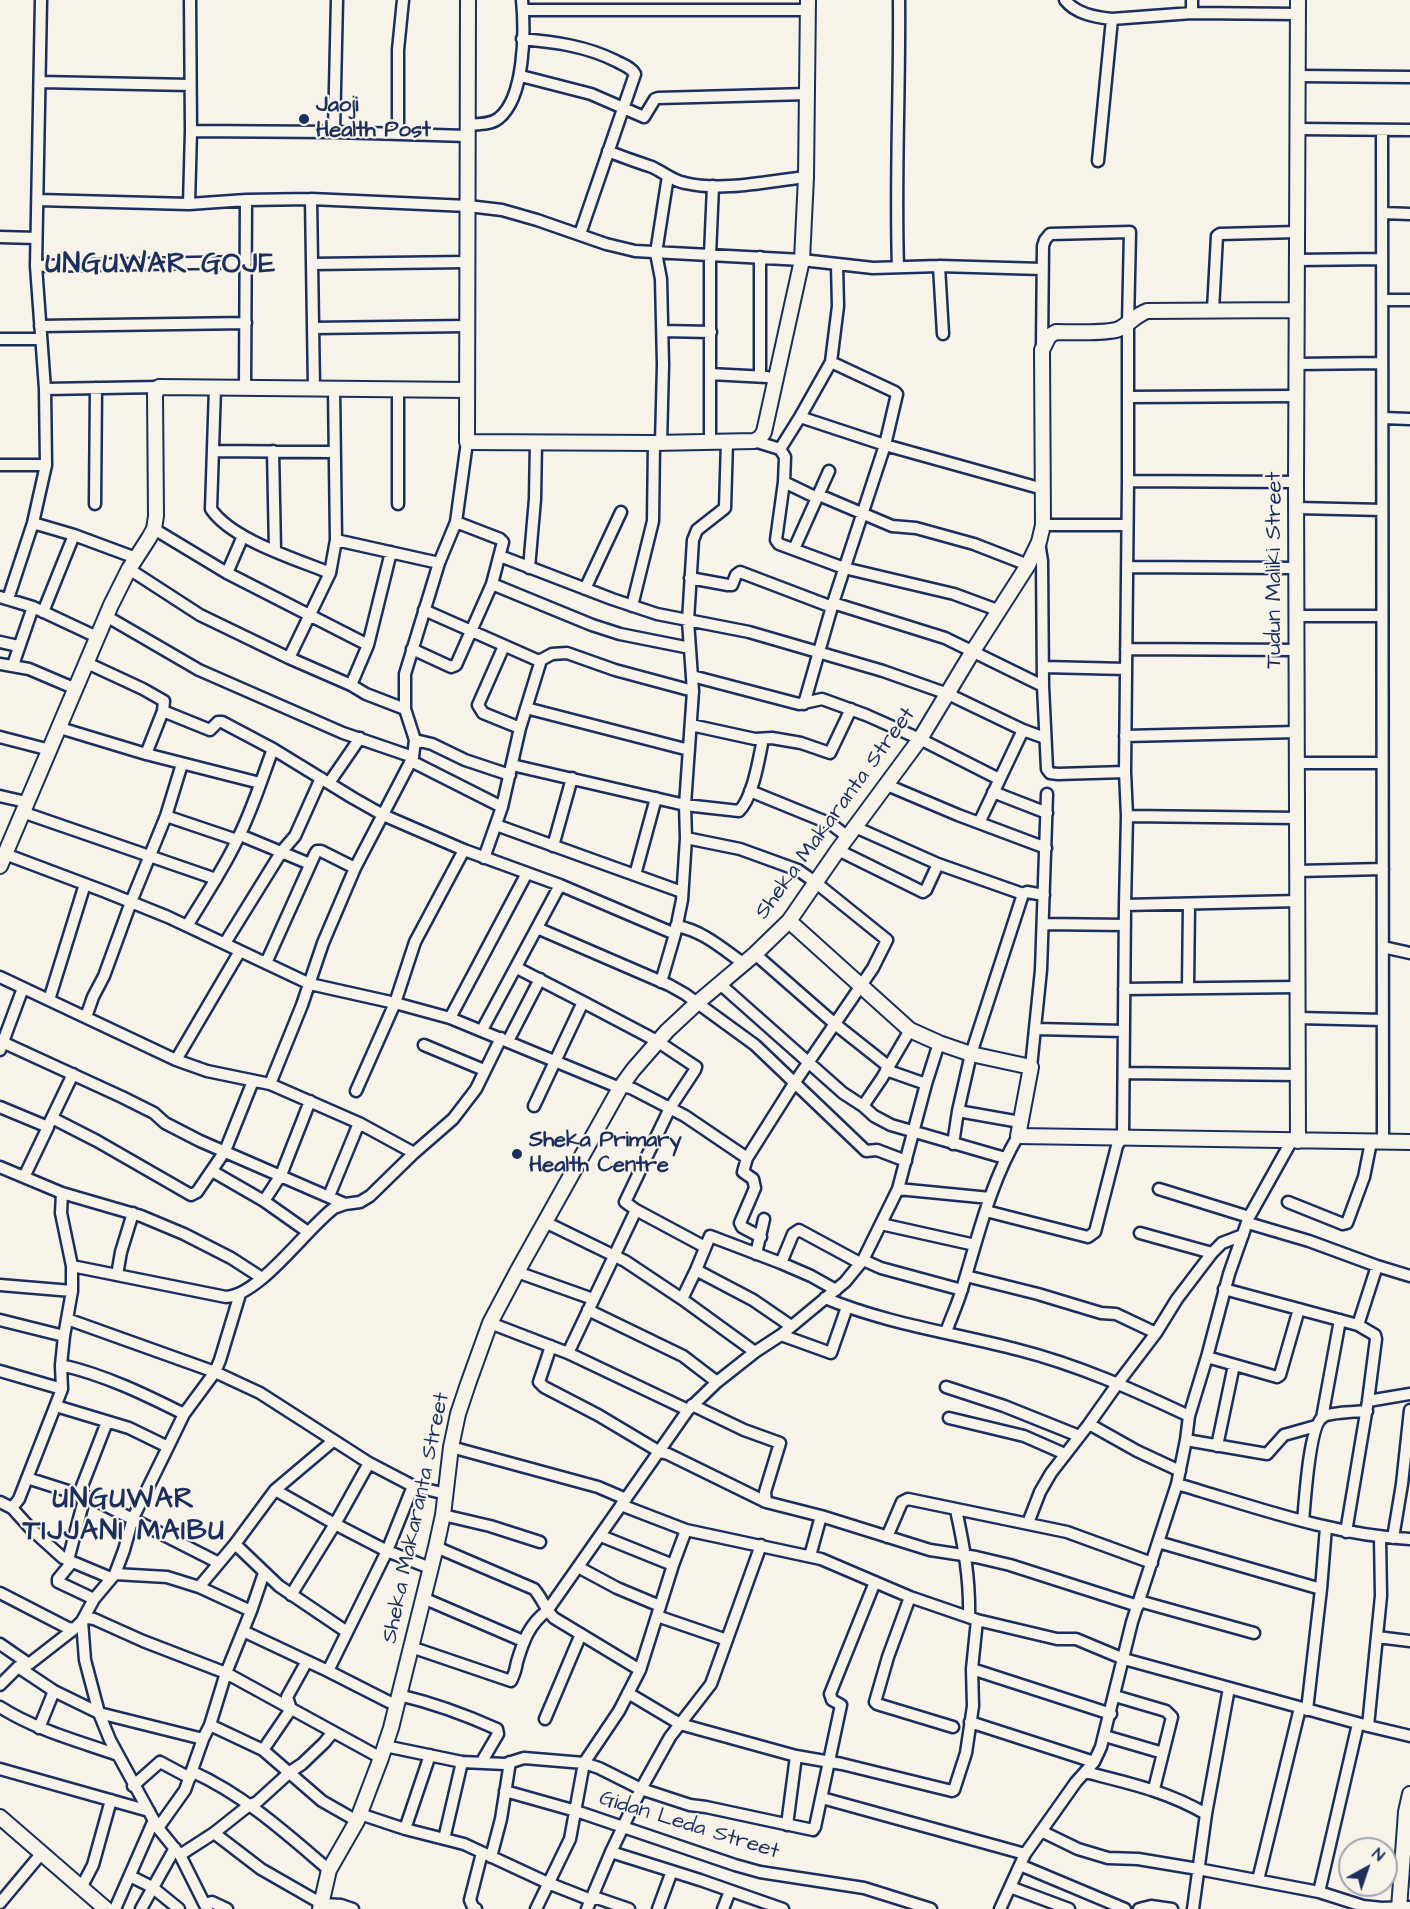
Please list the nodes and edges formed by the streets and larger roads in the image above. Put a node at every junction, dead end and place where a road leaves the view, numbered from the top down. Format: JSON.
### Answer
{"nodes":[{"id":1,"x":41,"y":0,"type":"edge"},
{"id":2,"x":190,"y":0,"type":"edge"},
{"id":3,"x":338,"y":0,"type":"edge"},
{"id":4,"x":403,"y":0,"type":"edge"},
{"id":5,"x":468,"y":0,"type":"edge"},
{"id":6,"x":899,"y":0,"type":"edge"},
{"id":7,"x":1065,"y":0,"type":"edge"},
{"id":8,"x":1192,"y":0,"type":"edge"},
{"id":9,"x":523,"y":5,"type":"edge"},
{"id":10,"x":808,"y":5,"type":"edge"},
{"id":11,"x":1298,"y":7,"type":"edge"},
{"id":12,"x":1192,"y":13,"type":"junction"},
{"id":13,"x":1112,"y":19,"type":"junction"},
{"id":14,"x":522,"y":39,"type":"junction"},
{"id":15,"x":521,"y":76,"type":"junction"},
{"id":16,"x":1298,"y":76,"type":"junction"},
{"id":17,"x":1410,"y":77,"type":"edge"},
{"id":18,"x":40,"y":82,"type":"junction"},
{"id":19,"x":190,"y":85,"type":"junction"},
{"id":20,"x":808,"y":94,"type":"junction"},
{"id":21,"x":624,"y":107,"type":"junction"},
{"id":22,"x":1298,"y":129,"type":"junction"},
{"id":23,"x":467,"y":130,"type":"junction"},
{"id":24,"x":1382,"y":130,"type":"junction"},
{"id":25,"x":1410,"y":130,"type":"edge"},
{"id":26,"x":191,"y":131,"type":"junction"},
{"id":27,"x":334,"y":132,"type":"junction"},
{"id":28,"x":398,"y":133,"type":"junction"},
{"id":29,"x":608,"y":151,"type":"junction"},
{"id":30,"x":1098,"y":161,"type":"dead end"},
{"id":31,"x":668,"y":176,"type":"junction"},
{"id":32,"x":806,"y":177,"type":"junction"},
{"id":33,"x":713,"y":186,"type":"junction"},
{"id":34,"x":311,"y":199,"type":"junction"},
{"id":35,"x":38,"y":200,"type":"junction"},
{"id":36,"x":246,"y":200,"type":"junction"},
{"id":37,"x":189,"y":204,"type":"junction"},
{"id":38,"x":468,"y":206,"type":"junction"},
{"id":39,"x":1382,"y":213,"type":"junction"},
{"id":40,"x":1410,"y":213,"type":"edge"},
{"id":41,"x":1297,"y":232,"type":"junction"},
{"id":42,"x":580,"y":234,"type":"junction"},
{"id":43,"x":0,"y":237,"type":"edge"},
{"id":44,"x":36,"y":238,"type":"junction"},
{"id":45,"x":656,"y":253,"type":"junction"},
{"id":46,"x":711,"y":255,"type":"junction"},
{"id":47,"x":760,"y":257,"type":"junction"},
{"id":48,"x":1382,"y":259,"type":"junction"},
{"id":49,"x":802,"y":260,"type":"junction"},
{"id":50,"x":1296,"y":260,"type":"junction"},
{"id":51,"x":246,"y":262,"type":"junction"},
{"id":52,"x":467,"y":262,"type":"junction"},
{"id":53,"x":312,"y":264,"type":"junction"},
{"id":54,"x":837,"y":265,"type":"junction"},
{"id":55,"x":36,"y":266,"type":"junction"},
{"id":56,"x":939,"y":266,"type":"junction"},
{"id":57,"x":898,"y":267,"type":"junction"},
{"id":58,"x":1042,"y":269,"type":"junction"},
{"id":59,"x":1382,"y":300,"type":"junction"},
{"id":60,"x":1410,"y":300,"type":"edge"},
{"id":61,"x":1212,"y":310,"type":"junction"},
{"id":62,"x":1296,"y":310,"type":"junction"},
{"id":63,"x":246,"y":323,"type":"junction"},
{"id":64,"x":1128,"y":324,"type":"junction"},
{"id":65,"x":40,"y":326,"type":"junction"},
{"id":66,"x":467,"y":327,"type":"junction"},
{"id":67,"x":313,"y":328,"type":"junction"},
{"id":68,"x":663,"y":331,"type":"junction"},
{"id":69,"x":711,"y":332,"type":"junction"},
{"id":70,"x":943,"y":334,"type":"dead end"},
{"id":71,"x":0,"y":339,"type":"edge"},
{"id":72,"x":41,"y":339,"type":"junction"},
{"id":73,"x":1042,"y":350,"type":"junction"},
{"id":74,"x":831,"y":362,"type":"junction"},
{"id":75,"x":1382,"y":363,"type":"junction"},
{"id":76,"x":1296,"y":364,"type":"junction"},
{"id":77,"x":710,"y":374,"type":"junction"},
{"id":78,"x":760,"y":376,"type":"junction"},
{"id":79,"x":775,"y":377,"type":"junction"},
{"id":80,"x":159,"y":387,"type":"junction"},
{"id":81,"x":96,"y":388,"type":"junction"},
{"id":82,"x":215,"y":388,"type":"junction"},
{"id":83,"x":245,"y":388,"type":"junction"},
{"id":84,"x":314,"y":388,"type":"junction"},
{"id":85,"x":334,"y":388,"type":"junction"},
{"id":86,"x":45,"y":389,"type":"junction"},
{"id":87,"x":398,"y":389,"type":"junction"},
{"id":88,"x":467,"y":390,"type":"junction"},
{"id":89,"x":1296,"y":396,"type":"junction"},
{"id":90,"x":1128,"y":397,"type":"junction"},
{"id":91,"x":800,"y":417,"type":"junction"},
{"id":92,"x":1383,"y":418,"type":"junction"},
{"id":93,"x":1410,"y":419,"type":"edge"},
{"id":94,"x":727,"y":441,"type":"junction"},
{"id":95,"x":753,"y":441,"type":"junction"},
{"id":96,"x":466,"y":442,"type":"junction"},
{"id":97,"x":536,"y":442,"type":"junction"},
{"id":98,"x":710,"y":442,"type":"junction"},
{"id":99,"x":658,"y":443,"type":"junction"},
{"id":100,"x":885,"y":445,"type":"junction"},
{"id":101,"x":780,"y":449,"type":"junction"},
{"id":102,"x":213,"y":451,"type":"junction"},
{"id":103,"x":273,"y":451,"type":"junction"},
{"id":104,"x":334,"y":452,"type":"junction"},
{"id":105,"x":0,"y":465,"type":"edge"},
{"id":106,"x":46,"y":465,"type":"junction"},
{"id":107,"x":829,"y":471,"type":"dead end"},
{"id":108,"x":1128,"y":481,"type":"junction"},
{"id":109,"x":784,"y":482,"type":"junction"},
{"id":110,"x":1296,"y":482,"type":"junction"},
{"id":111,"x":1043,"y":489,"type":"junction"},
{"id":112,"x":818,"y":496,"type":"junction"},
{"id":113,"x":96,"y":504,"type":"dead end"},
{"id":114,"x":398,"y":504,"type":"dead end"},
{"id":115,"x":1297,"y":508,"type":"junction"},
{"id":116,"x":1382,"y":510,"type":"junction"},
{"id":117,"x":621,"y":512,"type":"dead end"},
{"id":118,"x":862,"y":514,"type":"junction"},
{"id":119,"x":456,"y":522,"type":"junction"},
{"id":120,"x":33,"y":523,"type":"junction"},
{"id":121,"x":1043,"y":525,"type":"junction"},
{"id":122,"x":1127,"y":525,"type":"junction"},
{"id":123,"x":154,"y":528,"type":"junction"},
{"id":124,"x":74,"y":534,"type":"junction"},
{"id":125,"x":243,"y":536,"type":"junction"},
{"id":126,"x":336,"y":540,"type":"junction"},
{"id":127,"x":1039,"y":542,"type":"junction"},
{"id":128,"x":794,"y":549,"type":"junction"},
{"id":129,"x":275,"y":550,"type":"junction"},
{"id":130,"x":391,"y":552,"type":"junction"},
{"id":131,"x":500,"y":556,"type":"junction"},
{"id":132,"x":132,"y":563,"type":"junction"},
{"id":133,"x":439,"y":563,"type":"junction"},
{"id":134,"x":1028,"y":565,"type":"junction"},
{"id":135,"x":1127,"y":567,"type":"junction"},
{"id":136,"x":529,"y":568,"type":"junction"},
{"id":137,"x":844,"y":568,"type":"junction"},
{"id":138,"x":1297,"y":568,"type":"junction"},
{"id":139,"x":227,"y":573,"type":"junction"},
{"id":140,"x":330,"y":573,"type":"junction"},
{"id":141,"x":690,"y":578,"type":"junction"},
{"id":142,"x":492,"y":584,"type":"junction"},
{"id":143,"x":585,"y":590,"type":"junction"},
{"id":144,"x":4,"y":598,"type":"edge"},
{"id":145,"x":832,"y":605,"type":"junction"},
{"id":146,"x":632,"y":606,"type":"junction"},
{"id":147,"x":38,"y":610,"type":"junction"},
{"id":148,"x":424,"y":610,"type":"junction"},
{"id":149,"x":1000,"y":610,"type":"junction"},
{"id":150,"x":106,"y":616,"type":"junction"},
{"id":151,"x":1297,"y":616,"type":"junction"},
{"id":152,"x":1382,"y":616,"type":"junction"},
{"id":153,"x":310,"y":617,"type":"junction"},
{"id":154,"x":688,"y":621,"type":"junction"},
{"id":155,"x":471,"y":632,"type":"junction"},
{"id":156,"x":98,"y":637,"type":"junction"},
{"id":157,"x":0,"y":642,"type":"edge"},
{"id":158,"x":368,"y":645,"type":"junction"},
{"id":159,"x":18,"y":646,"type":"junction"},
{"id":160,"x":504,"y":646,"type":"junction"},
{"id":161,"x":690,"y":648,"type":"junction"},
{"id":162,"x":412,"y":649,"type":"junction"},
{"id":163,"x":1126,"y":649,"type":"junction"},
{"id":164,"x":1297,"y":650,"type":"junction"},
{"id":165,"x":819,"y":651,"type":"junction"},
{"id":166,"x":973,"y":651,"type":"junction"},
{"id":167,"x":290,"y":658,"type":"junction"},
{"id":168,"x":541,"y":660,"type":"junction"},
{"id":169,"x":87,"y":663,"type":"junction"},
{"id":170,"x":0,"y":664,"type":"edge"},
{"id":171,"x":13,"y":665,"type":"junction"},
{"id":172,"x":1044,"y":667,"type":"junction"},
{"id":173,"x":1126,"y":669,"type":"junction"},
{"id":174,"x":692,"y":676,"type":"junction"},
{"id":175,"x":351,"y":685,"type":"junction"},
{"id":176,"x":1043,"y":686,"type":"junction"},
{"id":177,"x":76,"y":689,"type":"junction"},
{"id":178,"x":693,"y":691,"type":"junction"},
{"id":179,"x":948,"y":693,"type":"junction"},
{"id":180,"x":804,"y":704,"type":"junction"},
{"id":181,"x":526,"y":708,"type":"junction"},
{"id":182,"x":405,"y":709,"type":"junction"},
{"id":183,"x":851,"y":709,"type":"junction"},
{"id":184,"x":163,"y":711,"type":"junction"},
{"id":185,"x":691,"y":725,"type":"junction"},
{"id":186,"x":60,"y":728,"type":"junction"},
{"id":187,"x":520,"y":728,"type":"junction"},
{"id":188,"x":1023,"y":730,"type":"junction"},
{"id":189,"x":1297,"y":732,"type":"junction"},
{"id":190,"x":1125,"y":736,"type":"junction"},
{"id":191,"x":0,"y":737,"type":"edge"},
{"id":192,"x":360,"y":738,"type":"junction"},
{"id":193,"x":1045,"y":738,"type":"junction"},
{"id":194,"x":763,"y":739,"type":"junction"},
{"id":195,"x":920,"y":739,"type":"junction"},
{"id":196,"x":415,"y":740,"type":"junction"},
{"id":197,"x":273,"y":748,"type":"junction"},
{"id":198,"x":50,"y":750,"type":"junction"},
{"id":199,"x":689,"y":750,"type":"junction"},
{"id":200,"x":146,"y":754,"type":"junction"},
{"id":201,"x":412,"y":759,"type":"junction"},
{"id":202,"x":1382,"y":763,"type":"junction"},
{"id":203,"x":182,"y":764,"type":"junction"},
{"id":204,"x":1297,"y":764,"type":"junction"},
{"id":205,"x":511,"y":770,"type":"junction"},
{"id":206,"x":1125,"y":772,"type":"junction"},
{"id":207,"x":572,"y":778,"type":"junction"},
{"id":208,"x":999,"y":779,"type":"junction"},
{"id":209,"x":325,"y":780,"type":"junction"},
{"id":210,"x":260,"y":783,"type":"junction"},
{"id":211,"x":887,"y":784,"type":"junction"},
{"id":212,"x":750,"y":791,"type":"junction"},
{"id":213,"x":993,"y":792,"type":"junction"},
{"id":214,"x":1047,"y":794,"type":"dead end"},
{"id":215,"x":0,"y":796,"type":"edge"},
{"id":216,"x":656,"y":798,"type":"junction"},
{"id":217,"x":685,"y":805,"type":"junction"},
{"id":218,"x":24,"y":807,"type":"junction"},
{"id":219,"x":502,"y":807,"type":"junction"},
{"id":220,"x":1047,"y":813,"type":"junction"},
{"id":221,"x":383,"y":815,"type":"junction"},
{"id":222,"x":166,"y":816,"type":"junction"},
{"id":223,"x":1127,"y":816,"type":"junction"},
{"id":224,"x":1297,"y":818,"type":"junction"},
{"id":225,"x":979,"y":822,"type":"junction"},
{"id":226,"x":495,"y":825,"type":"junction"},
{"id":227,"x":852,"y":832,"type":"junction"},
{"id":228,"x":239,"y":838,"type":"junction"},
{"id":229,"x":686,"y":838,"type":"junction"},
{"id":230,"x":553,"y":846,"type":"junction"},
{"id":231,"x":1046,"y":848,"type":"junction"},
{"id":232,"x":464,"y":850,"type":"junction"},
{"id":233,"x":838,"y":850,"type":"junction"},
{"id":234,"x":282,"y":851,"type":"junction"},
{"id":235,"x":150,"y":855,"type":"junction"},
{"id":236,"x":484,"y":858,"type":"junction"},
{"id":237,"x":3,"y":860,"type":"edge"},
{"id":238,"x":310,"y":864,"type":"junction"},
{"id":239,"x":938,"y":864,"type":"junction"},
{"id":240,"x":355,"y":868,"type":"junction"},
{"id":241,"x":1383,"y":869,"type":"junction"},
{"id":242,"x":1298,"y":871,"type":"junction"},
{"id":243,"x":527,"y":873,"type":"junction"},
{"id":244,"x":635,"y":875,"type":"junction"},
{"id":245,"x":216,"y":879,"type":"junction"},
{"id":246,"x":815,"y":882,"type":"junction"},
{"id":247,"x":85,"y":884,"type":"junction"},
{"id":248,"x":560,"y":885,"type":"junction"},
{"id":249,"x":682,"y":892,"type":"junction"},
{"id":250,"x":1023,"y":894,"type":"junction"},
{"id":251,"x":1044,"y":895,"type":"junction"},
{"id":252,"x":1298,"y":901,"type":"junction"},
{"id":253,"x":131,"y":902,"type":"junction"},
{"id":254,"x":1125,"y":905,"type":"junction"},
{"id":255,"x":1189,"y":905,"type":"junction"},
{"id":256,"x":789,"y":921,"type":"junction"},
{"id":257,"x":1043,"y":924,"type":"junction"},
{"id":258,"x":1125,"y":925,"type":"junction"},
{"id":259,"x":187,"y":926,"type":"junction"},
{"id":260,"x":537,"y":928,"type":"junction"},
{"id":261,"x":676,"y":930,"type":"junction"},
{"id":262,"x":225,"y":943,"type":"junction"},
{"id":263,"x":1383,"y":947,"type":"junction"},
{"id":264,"x":240,"y":951,"type":"junction"},
{"id":265,"x":1410,"y":952,"type":"edge"},
{"id":266,"x":755,"y":954,"type":"junction"},
{"id":267,"x":266,"y":963,"type":"junction"},
{"id":268,"x":744,"y":964,"type":"junction"},
{"id":269,"x":517,"y":968,"type":"junction"},
{"id":270,"x":0,"y":977,"type":"edge"},
{"id":271,"x":540,"y":980,"type":"junction"},
{"id":272,"x":661,"y":982,"type":"junction"},
{"id":273,"x":310,"y":984,"type":"junction"},
{"id":274,"x":720,"y":984,"type":"junction"},
{"id":275,"x":862,"y":985,"type":"junction"},
{"id":276,"x":1298,"y":987,"type":"junction"},
{"id":277,"x":23,"y":988,"type":"junction"},
{"id":278,"x":1188,"y":988,"type":"junction"},
{"id":279,"x":1124,"y":989,"type":"junction"},
{"id":280,"x":49,"y":1000,"type":"junction"},
{"id":281,"x":583,"y":1002,"type":"junction"},
{"id":282,"x":395,"y":1003,"type":"junction"},
{"id":283,"x":697,"y":1003,"type":"junction"},
{"id":284,"x":86,"y":1017,"type":"junction"},
{"id":285,"x":450,"y":1018,"type":"junction"},
{"id":286,"x":1298,"y":1018,"type":"junction"},
{"id":287,"x":1383,"y":1020,"type":"junction"},
{"id":288,"x":835,"y":1024,"type":"junction"},
{"id":289,"x":1036,"y":1029,"type":"junction"},
{"id":290,"x":482,"y":1030,"type":"junction"},
{"id":291,"x":910,"y":1030,"type":"junction"},
{"id":292,"x":1124,"y":1031,"type":"junction"},
{"id":293,"x":505,"y":1040,"type":"junction"},
{"id":294,"x":657,"y":1041,"type":"junction"},
{"id":295,"x":939,"y":1043,"type":"junction"},
{"id":296,"x":1,"y":1045,"type":"edge"},
{"id":297,"x":424,"y":1045,"type":"dead end"},
{"id":298,"x":971,"y":1054,"type":"junction"},
{"id":299,"x":176,"y":1060,"type":"junction"},
{"id":300,"x":556,"y":1061,"type":"junction"},
{"id":301,"x":809,"y":1062,"type":"junction"},
{"id":302,"x":1031,"y":1067,"type":"junction"},
{"id":303,"x":887,"y":1068,"type":"junction"},
{"id":304,"x":484,"y":1070,"type":"junction"},
{"id":305,"x":1124,"y":1073,"type":"junction"},
{"id":306,"x":73,"y":1074,"type":"junction"},
{"id":307,"x":1298,"y":1075,"type":"junction"},
{"id":308,"x":254,"y":1081,"type":"junction"},
{"id":309,"x":795,"y":1082,"type":"junction"},
{"id":310,"x":270,"y":1084,"type":"junction"},
{"id":311,"x":926,"y":1084,"type":"junction"},
{"id":312,"x":620,"y":1088,"type":"junction"},
{"id":313,"x":356,"y":1091,"type":"dead end"},
{"id":314,"x":310,"y":1101,"type":"junction"},
{"id":315,"x":534,"y":1106,"type":"dead end"},
{"id":316,"x":863,"y":1106,"type":"junction"},
{"id":317,"x":0,"y":1107,"type":"edge"},
{"id":318,"x":670,"y":1108,"type":"junction"},
{"id":319,"x":958,"y":1111,"type":"junction"},
{"id":320,"x":50,"y":1123,"type":"junction"},
{"id":321,"x":359,"y":1123,"type":"junction"},
{"id":322,"x":1019,"y":1129,"type":"junction"},
{"id":323,"x":915,"y":1132,"type":"junction"},
{"id":324,"x":1123,"y":1136,"type":"junction"},
{"id":325,"x":1295,"y":1141,"type":"junction"},
{"id":326,"x":1377,"y":1142,"type":"junction"},
{"id":327,"x":1410,"y":1142,"type":"edge"},
{"id":328,"x":953,"y":1144,"type":"junction"},
{"id":329,"x":225,"y":1151,"type":"junction"},
{"id":330,"x":414,"y":1153,"type":"junction"},
{"id":331,"x":747,"y":1158,"type":"junction"},
{"id":332,"x":1005,"y":1158,"type":"junction"},
{"id":333,"x":906,"y":1161,"type":"junction"},
{"id":334,"x":0,"y":1167,"type":"edge"},
{"id":335,"x":212,"y":1171,"type":"junction"},
{"id":336,"x":281,"y":1175,"type":"junction"},
{"id":337,"x":24,"y":1177,"type":"junction"},
{"id":338,"x":898,"y":1189,"type":"junction"},
{"id":339,"x":1159,"y":1189,"type":"dead end"},
{"id":340,"x":62,"y":1192,"type":"junction"},
{"id":341,"x":329,"y":1197,"type":"junction"},
{"id":342,"x":990,"y":1198,"type":"junction"},
{"id":343,"x":264,"y":1201,"type":"junction"},
{"id":344,"x":1288,"y":1202,"type":"dead end"},
{"id":345,"x":345,"y":1204,"type":"junction"},
{"id":346,"x":636,"y":1210,"type":"junction"},
{"id":347,"x":986,"y":1211,"type":"junction"},
{"id":348,"x":133,"y":1213,"type":"junction"},
{"id":349,"x":765,"y":1219,"type":"dead end"},
{"id":350,"x":1248,"y":1220,"type":"junction"},
{"id":351,"x":545,"y":1222,"type":"junction"},
{"id":352,"x":881,"y":1224,"type":"junction"},
{"id":353,"x":308,"y":1232,"type":"junction"},
{"id":354,"x":1140,"y":1233,"type":"dead end"},
{"id":355,"x":1243,"y":1234,"type":"junction"},
{"id":356,"x":761,"y":1237,"type":"junction"},
{"id":357,"x":975,"y":1245,"type":"junction"},
{"id":358,"x":705,"y":1247,"type":"junction"},
{"id":359,"x":1212,"y":1253,"type":"junction"},
{"id":360,"x":756,"y":1254,"type":"junction"},
{"id":361,"x":614,"y":1255,"type":"junction"},
{"id":362,"x":861,"y":1261,"type":"junction"},
{"id":363,"x":781,"y":1263,"type":"junction"},
{"id":364,"x":72,"y":1266,"type":"junction"},
{"id":365,"x":1377,"y":1266,"type":"junction"},
{"id":366,"x":696,"y":1270,"type":"junction"},
{"id":367,"x":517,"y":1272,"type":"junction"},
{"id":368,"x":1409,"y":1273,"type":"edge"},
{"id":369,"x":117,"y":1275,"type":"junction"},
{"id":370,"x":966,"y":1276,"type":"junction"},
{"id":371,"x":262,"y":1278,"type":"junction"},
{"id":372,"x":0,"y":1285,"type":"edge"},
{"id":373,"x":1224,"y":1289,"type":"junction"},
{"id":374,"x":836,"y":1290,"type":"junction"},
{"id":375,"x":962,"y":1290,"type":"junction"},
{"id":376,"x":72,"y":1291,"type":"junction"},
{"id":377,"x":240,"y":1294,"type":"junction"},
{"id":378,"x":825,"y":1298,"type":"junction"},
{"id":379,"x":593,"y":1299,"type":"junction"},
{"id":380,"x":682,"y":1299,"type":"junction"},
{"id":381,"x":847,"y":1307,"type":"junction"},
{"id":382,"x":1299,"y":1309,"type":"junction"},
{"id":383,"x":588,"y":1310,"type":"junction"},
{"id":384,"x":67,"y":1319,"type":"junction"},
{"id":385,"x":0,"y":1320,"type":"edge"},
{"id":386,"x":1340,"y":1320,"type":"junction"},
{"id":387,"x":490,"y":1323,"type":"junction"},
{"id":388,"x":1358,"y":1325,"type":"junction"},
{"id":389,"x":791,"y":1326,"type":"junction"},
{"id":390,"x":946,"y":1332,"type":"junction"},
{"id":391,"x":1156,"y":1333,"type":"junction"},
{"id":392,"x":781,"y":1335,"type":"junction"},
{"id":393,"x":64,"y":1336,"type":"junction"},
{"id":394,"x":550,"y":1346,"type":"junction"},
{"id":395,"x":755,"y":1352,"type":"junction"},
{"id":396,"x":568,"y":1353,"type":"junction"},
{"id":397,"x":1207,"y":1357,"type":"junction"},
{"id":398,"x":61,"y":1365,"type":"junction"},
{"id":399,"x":1234,"y":1365,"type":"junction"},
{"id":400,"x":0,"y":1371,"type":"edge"},
{"id":401,"x":215,"y":1372,"type":"junction"},
{"id":402,"x":717,"y":1382,"type":"junction"},
{"id":403,"x":1118,"y":1383,"type":"junction"},
{"id":404,"x":946,"y":1388,"type":"dead end"},
{"id":405,"x":62,"y":1389,"type":"junction"},
{"id":406,"x":1410,"y":1394,"type":"edge"},
{"id":407,"x":56,"y":1406,"type":"junction"},
{"id":408,"x":1368,"y":1406,"type":"junction"},
{"id":409,"x":690,"y":1408,"type":"junction"},
{"id":410,"x":1410,"y":1410,"type":"edge"},
{"id":411,"x":184,"y":1414,"type":"junction"},
{"id":412,"x":1189,"y":1416,"type":"junction"},
{"id":413,"x":949,"y":1418,"type":"dead end"},
{"id":414,"x":107,"y":1422,"type":"junction"},
{"id":415,"x":1319,"y":1422,"type":"junction"},
{"id":416,"x":1089,"y":1424,"type":"junction"},
{"id":417,"x":1079,"y":1436,"type":"junction"},
{"id":418,"x":1186,"y":1440,"type":"junction"},
{"id":419,"x":333,"y":1441,"type":"junction"},
{"id":420,"x":1217,"y":1446,"type":"junction"},
{"id":421,"x":168,"y":1447,"type":"junction"},
{"id":422,"x":451,"y":1447,"type":"junction"},
{"id":423,"x":660,"y":1452,"type":"junction"},
{"id":424,"x":1065,"y":1454,"type":"junction"},
{"id":425,"x":369,"y":1462,"type":"junction"},
{"id":426,"x":1180,"y":1471,"type":"junction"},
{"id":427,"x":27,"y":1478,"type":"junction"},
{"id":428,"x":1177,"y":1484,"type":"junction"},
{"id":429,"x":413,"y":1486,"type":"junction"},
{"id":430,"x":275,"y":1490,"type":"junction"},
{"id":431,"x":446,"y":1494,"type":"junction"},
{"id":432,"x":82,"y":1495,"type":"junction"},
{"id":433,"x":0,"y":1502,"type":"edge"},
{"id":434,"x":623,"y":1502,"type":"junction"},
{"id":435,"x":766,"y":1502,"type":"junction"},
{"id":436,"x":12,"y":1508,"type":"junction"},
{"id":437,"x":956,"y":1510,"type":"junction"},
{"id":438,"x":443,"y":1515,"type":"junction"},
{"id":439,"x":821,"y":1516,"type":"junction"},
{"id":440,"x":133,"y":1518,"type":"junction"},
{"id":441,"x":1303,"y":1521,"type":"junction"},
{"id":442,"x":1028,"y":1523,"type":"junction"},
{"id":443,"x":335,"y":1524,"type":"junction"},
{"id":444,"x":1326,"y":1527,"type":"junction"},
{"id":445,"x":686,"y":1530,"type":"junction"},
{"id":446,"x":1346,"y":1532,"type":"junction"},
{"id":447,"x":601,"y":1536,"type":"junction"},
{"id":448,"x":887,"y":1537,"type":"junction"},
{"id":449,"x":1380,"y":1537,"type":"junction"},
{"id":450,"x":1393,"y":1538,"type":"junction"},
{"id":451,"x":1410,"y":1539,"type":"edge"},
{"id":452,"x":540,"y":1542,"type":"dead end"},
{"id":453,"x":1158,"y":1542,"type":"junction"},
{"id":454,"x":235,"y":1544,"type":"junction"},
{"id":455,"x":761,"y":1545,"type":"junction"},
{"id":456,"x":436,"y":1547,"type":"junction"},
{"id":457,"x":387,"y":1551,"type":"junction"},
{"id":458,"x":810,"y":1556,"type":"junction"},
{"id":459,"x":966,"y":1556,"type":"junction"},
{"id":460,"x":70,"y":1561,"type":"junction"},
{"id":461,"x":219,"y":1563,"type":"junction"},
{"id":462,"x":1152,"y":1563,"type":"junction"},
{"id":463,"x":673,"y":1565,"type":"junction"},
{"id":464,"x":578,"y":1567,"type":"junction"},
{"id":465,"x":430,"y":1568,"type":"junction"},
{"id":466,"x":264,"y":1573,"type":"junction"},
{"id":467,"x":113,"y":1576,"type":"junction"},
{"id":468,"x":875,"y":1582,"type":"junction"},
{"id":469,"x":199,"y":1587,"type":"junction"},
{"id":470,"x":1321,"y":1589,"type":"junction"},
{"id":471,"x":0,"y":1593,"type":"edge"},
{"id":472,"x":291,"y":1595,"type":"junction"},
{"id":473,"x":910,"y":1597,"type":"junction"},
{"id":474,"x":423,"y":1598,"type":"junction"},
{"id":475,"x":94,"y":1599,"type":"junction"},
{"id":476,"x":1139,"y":1603,"type":"junction"},
{"id":477,"x":251,"y":1611,"type":"junction"},
{"id":478,"x":547,"y":1611,"type":"junction"},
{"id":479,"x":658,"y":1611,"type":"junction"},
{"id":480,"x":973,"y":1619,"type":"junction"},
{"id":481,"x":78,"y":1625,"type":"junction"},
{"id":482,"x":243,"y":1631,"type":"junction"},
{"id":483,"x":347,"y":1632,"type":"junction"},
{"id":484,"x":1254,"y":1633,"type":"dead end"},
{"id":485,"x":581,"y":1634,"type":"junction"},
{"id":486,"x":1377,"y":1637,"type":"junction"},
{"id":487,"x":727,"y":1640,"type":"junction"},
{"id":488,"x":523,"y":1641,"type":"junction"},
{"id":489,"x":1410,"y":1641,"type":"edge"},
{"id":490,"x":0,"y":1644,"type":"edge"},
{"id":491,"x":411,"y":1647,"type":"junction"},
{"id":492,"x":1124,"y":1659,"type":"junction"},
{"id":493,"x":307,"y":1661,"type":"junction"},
{"id":494,"x":29,"y":1664,"type":"junction"},
{"id":495,"x":18,"y":1667,"type":"junction"},
{"id":496,"x":972,"y":1669,"type":"junction"},
{"id":497,"x":640,"y":1670,"type":"junction"},
{"id":498,"x":328,"y":1671,"type":"junction"},
{"id":499,"x":226,"y":1673,"type":"junction"},
{"id":500,"x":0,"y":1685,"type":"edge"},
{"id":501,"x":1229,"y":1688,"type":"junction"},
{"id":502,"x":54,"y":1691,"type":"junction"},
{"id":503,"x":628,"y":1694,"type":"junction"},
{"id":504,"x":1115,"y":1696,"type":"junction"},
{"id":505,"x":398,"y":1701,"type":"junction"},
{"id":506,"x":0,"y":1707,"type":"edge"},
{"id":507,"x":291,"y":1709,"type":"junction"},
{"id":508,"x":1303,"y":1709,"type":"junction"},
{"id":509,"x":99,"y":1713,"type":"junction"},
{"id":510,"x":1111,"y":1714,"type":"junction"},
{"id":511,"x":545,"y":1719,"type":"dead end"},
{"id":512,"x":970,"y":1722,"type":"junction"},
{"id":513,"x":680,"y":1724,"type":"junction"},
{"id":514,"x":210,"y":1725,"type":"junction"},
{"id":515,"x":1363,"y":1725,"type":"junction"},
{"id":516,"x":953,"y":1727,"type":"dead end"},
{"id":517,"x":39,"y":1728,"type":"junction"},
{"id":518,"x":333,"y":1732,"type":"junction"},
{"id":519,"x":1105,"y":1736,"type":"junction"},
{"id":520,"x":1410,"y":1736,"type":"edge"},
{"id":521,"x":203,"y":1739,"type":"junction"},
{"id":522,"x":263,"y":1750,"type":"junction"},
{"id":523,"x":383,"y":1752,"type":"junction"},
{"id":524,"x":1163,"y":1753,"type":"junction"},
{"id":525,"x":118,"y":1755,"type":"junction"},
{"id":526,"x":430,"y":1755,"type":"junction"},
{"id":527,"x":796,"y":1756,"type":"junction"},
{"id":528,"x":462,"y":1762,"type":"junction"},
{"id":529,"x":510,"y":1762,"type":"junction"},
{"id":530,"x":830,"y":1762,"type":"junction"},
{"id":531,"x":1094,"y":1762,"type":"junction"},
{"id":532,"x":481,"y":1763,"type":"junction"},
{"id":533,"x":584,"y":1763,"type":"junction"},
{"id":534,"x":0,"y":1769,"type":"edge"},
{"id":535,"x":290,"y":1772,"type":"junction"},
{"id":536,"x":1085,"y":1772,"type":"junction"},
{"id":537,"x":191,"y":1775,"type":"junction"},
{"id":538,"x":134,"y":1786,"type":"junction"},
{"id":539,"x":641,"y":1789,"type":"junction"},
{"id":540,"x":1154,"y":1790,"type":"junction"},
{"id":541,"x":505,"y":1791,"type":"junction"},
{"id":542,"x":1410,"y":1794,"type":"edge"},
{"id":543,"x":822,"y":1798,"type":"junction"},
{"id":544,"x":111,"y":1800,"type":"junction"},
{"id":545,"x":248,"y":1806,"type":"junction"},
{"id":546,"x":576,"y":1811,"type":"junction"},
{"id":547,"x":1408,"y":1812,"type":"edge"},
{"id":548,"x":1206,"y":1814,"type":"junction"},
{"id":549,"x":0,"y":1817,"type":"edge"},
{"id":550,"x":358,"y":1818,"type":"junction"},
{"id":551,"x":154,"y":1820,"type":"junction"},
{"id":552,"x":787,"y":1825,"type":"junction"},
{"id":553,"x":623,"y":1828,"type":"junction"},
{"id":554,"x":405,"y":1829,"type":"junction"},
{"id":555,"x":1041,"y":1831,"type":"junction"},
{"id":556,"x":214,"y":1833,"type":"junction"},
{"id":557,"x":444,"y":1839,"type":"junction"},
{"id":558,"x":178,"y":1852,"type":"junction"},
{"id":559,"x":611,"y":1852,"type":"junction"},
{"id":560,"x":41,"y":1854,"type":"junction"},
{"id":561,"x":1025,"y":1854,"type":"junction"},
{"id":562,"x":486,"y":1855,"type":"junction"},
{"id":563,"x":1020,"y":1865,"type":"junction"},
{"id":564,"x":1198,"y":1869,"type":"junction"},
{"id":565,"x":329,"y":1870,"type":"junction"},
{"id":566,"x":672,"y":1871,"type":"junction"},
{"id":567,"x":130,"y":1876,"type":"junction"},
{"id":568,"x":1258,"y":1881,"type":"junction"},
{"id":569,"x":548,"y":1883,"type":"junction"},
{"id":570,"x":81,"y":1887,"type":"junction"},
{"id":571,"x":152,"y":1887,"type":"junction"},
{"id":572,"x":1010,"y":1887,"type":"junction"},
{"id":573,"x":730,"y":1891,"type":"junction"},
{"id":574,"x":1319,"y":1892,"type":"junction"},
{"id":575,"x":0,"y":1903,"type":"edge"},
{"id":576,"x":589,"y":1905,"type":"edge"},
{"id":577,"x":206,"y":1906,"type":"edge"},
{"id":578,"x":321,"y":1906,"type":"edge"},
{"id":579,"x":1403,"y":1908,"type":"edge"},
{"id":580,"x":106,"y":1909,"type":"edge"},
{"id":581,"x":115,"y":1909,"type":"edge"},
{"id":582,"x":141,"y":1909,"type":"edge"},
{"id":583,"x":179,"y":1909,"type":"edge"},
{"id":584,"x":227,"y":1909,"type":"edge"},
{"id":585,"x":353,"y":1909,"type":"edge"},
{"id":586,"x":476,"y":1909,"type":"edge"},
{"id":587,"x":536,"y":1909,"type":"edge"},
{"id":588,"x":628,"y":1909,"type":"edge"},
{"id":589,"x":658,"y":1909,"type":"edge"},
{"id":590,"x":723,"y":1909,"type":"edge"},
{"id":591,"x":783,"y":1909,"type":"edge"},
{"id":592,"x":931,"y":1909,"type":"edge"},
{"id":593,"x":1000,"y":1909,"type":"edge"},
{"id":594,"x":1069,"y":1909,"type":"edge"},
{"id":595,"x":1125,"y":1909,"type":"edge"},
{"id":596,"x":1138,"y":1909,"type":"edge"},
{"id":597,"x":1171,"y":1909,"type":"edge"},
{"id":598,"x":1193,"y":1909,"type":"edge"}],
"edges":[{"from":1,"to":18,"type":"street"},
{"from":2,"to":19,"type":"street"},
{"from":3,"to":27,"type":"street"},
{"from":4,"to":28,"type":"street"},
{"from":5,"to":23,"type":"street"},
{"from":6,"to":57,"type":"street"},
{"from":7,"to":13,"type":"street"},
{"from":8,"to":12,"type":"street"},
{"from":9,"to":10,"type":"street"},
{"from":9,"to":14,"type":"street"},
{"from":10,"to":20,"type":"street"},
{"from":11,"to":12,"type":"street"},
{"from":11,"to":16,"type":"street","name":"Tudun Maliki Street"},
{"from":12,"to":13,"type":"street"},
{"from":13,"to":30,"type":"street"},
{"from":14,"to":15,"type":"street"},
{"from":14,"to":21,"type":"street"},
{"from":15,"to":21,"type":"street"},
{"from":15,"to":23,"type":"street"},
{"from":16,"to":17,"type":"street"},
{"from":16,"to":22,"type":"street","name":"Tudun Maliki Street"},
{"from":18,"to":19,"type":"street"},
{"from":18,"to":35,"type":"street"},
{"from":19,"to":26,"type":"street"},
{"from":20,"to":21,"type":"street"},
{"from":20,"to":32,"type":"street"},
{"from":21,"to":29,"type":"street"},
{"from":22,"to":24,"type":"street"},
{"from":22,"to":41,"type":"street","name":"Tudun Maliki Street"},
{"from":23,"to":28,"type":"street"},
{"from":23,"to":38,"type":"street"},
{"from":24,"to":25,"type":"street"},
{"from":24,"to":39,"type":"street"},
{"from":26,"to":27,"type":"street"},
{"from":26,"to":37,"type":"street"},
{"from":27,"to":28,"type":"street"},
{"from":29,"to":31,"type":"street"},
{"from":29,"to":42,"type":"street"},
{"from":31,"to":33,"type":"street"},
{"from":31,"to":45,"type":"street"},
{"from":32,"to":33,"type":"street"},
{"from":32,"to":49,"type":"street"},
{"from":33,"to":46,"type":"street"},
{"from":34,"to":36,"type":"street"},
{"from":34,"to":38,"type":"street"},
{"from":34,"to":53,"type":"street"},
{"from":35,"to":37,"type":"street"},
{"from":35,"to":44,"type":"street"},
{"from":36,"to":37,"type":"street"},
{"from":36,"to":51,"type":"street"},
{"from":38,"to":42,"type":"street"},
{"from":38,"to":52,"type":"street"},
{"from":39,"to":40,"type":"street"},
{"from":39,"to":48,"type":"street"},
{"from":41,"to":50,"type":"street","name":"Tudun Maliki Street"},
{"from":41,"to":61,"type":"street"},
{"from":42,"to":45,"type":"street"},
{"from":43,"to":44,"type":"street"},
{"from":44,"to":55,"type":"street"},
{"from":45,"to":46,"type":"street"},
{"from":45,"to":68,"type":"street"},
{"from":46,"to":47,"type":"street"},
{"from":46,"to":69,"type":"street"},
{"from":47,"to":49,"type":"street"},
{"from":47,"to":78,"type":"street"},
{"from":48,"to":50,"type":"street"},
{"from":48,"to":59,"type":"street"},
{"from":49,"to":54,"type":"street"},
{"from":49,"to":79,"type":"street"},
{"from":50,"to":62,"type":"street","name":"Tudun Maliki Street"},
{"from":51,"to":55,"type":"street"},
{"from":51,"to":63,"type":"street"},
{"from":52,"to":53,"type":"street"},
{"from":52,"to":66,"type":"street"},
{"from":53,"to":67,"type":"street"},
{"from":54,"to":57,"type":"street"},
{"from":54,"to":74,"type":"street"},
{"from":55,"to":65,"type":"street"},
{"from":56,"to":57,"type":"street"},
{"from":56,"to":58,"type":"street"},
{"from":56,"to":70,"type":"street"},
{"from":58,"to":64,"type":"street"},
{"from":58,"to":73,"type":"street"},
{"from":59,"to":60,"type":"street"},
{"from":59,"to":75,"type":"street"},
{"from":61,"to":62,"type":"street"},
{"from":61,"to":64,"type":"street"},
{"from":62,"to":76,"type":"street","name":"Tudun Maliki Street"},
{"from":63,"to":65,"type":"street"},
{"from":63,"to":83,"type":"street"},
{"from":64,"to":73,"type":"street"},
{"from":64,"to":90,"type":"street"},
{"from":65,"to":72,"type":"street"},
{"from":66,"to":67,"type":"street"},
{"from":66,"to":88,"type":"street"},
{"from":67,"to":84,"type":"street"},
{"from":68,"to":69,"type":"street"},
{"from":68,"to":99,"type":"street"},
{"from":69,"to":77,"type":"street"},
{"from":71,"to":72,"type":"street"},
{"from":72,"to":86,"type":"street"},
{"from":73,"to":111,"type":"street","name":"Sheka Makaranta Street"},
{"from":74,"to":91,"type":"street"},
{"from":74,"to":100,"type":"street"},
{"from":75,"to":76,"type":"street"},
{"from":75,"to":92,"type":"street"},
{"from":76,"to":89,"type":"street","name":"Tudun Maliki Street"},
{"from":77,"to":78,"type":"street"},
{"from":77,"to":98,"type":"street"},
{"from":78,"to":79,"type":"street"},
{"from":79,"to":95,"type":"street"},
{"from":80,"to":81,"type":"street"},
{"from":80,"to":82,"type":"street"},
{"from":80,"to":123,"type":"street"},
{"from":81,"to":86,"type":"street"},
{"from":81,"to":113,"type":"street"},
{"from":82,"to":83,"type":"street"},
{"from":82,"to":102,"type":"street"},
{"from":83,"to":84,"type":"street"},
{"from":84,"to":85,"type":"street"},
{"from":85,"to":87,"type":"street"},
{"from":85,"to":104,"type":"street"},
{"from":86,"to":106,"type":"street"},
{"from":87,"to":88,"type":"street"},
{"from":87,"to":114,"type":"street"},
{"from":88,"to":96,"type":"street"},
{"from":89,"to":90,"type":"street"},
{"from":89,"to":110,"type":"street","name":"Tudun Maliki Street"},
{"from":90,"to":108,"type":"street"},
{"from":91,"to":100,"type":"street"},
{"from":91,"to":101,"type":"street"},
{"from":92,"to":93,"type":"street"},
{"from":92,"to":116,"type":"street"},
{"from":94,"to":95,"type":"street"},
{"from":94,"to":98,"type":"street"},
{"from":94,"to":141,"type":"street"},
{"from":95,"to":101,"type":"street"},
{"from":96,"to":97,"type":"street"},
{"from":96,"to":119,"type":"street"},
{"from":97,"to":99,"type":"street"},
{"from":97,"to":136,"type":"street"},
{"from":98,"to":99,"type":"street"},
{"from":99,"to":146,"type":"street"},
{"from":100,"to":111,"type":"street"},
{"from":100,"to":118,"type":"street"},
{"from":101,"to":109,"type":"street"},
{"from":102,"to":103,"type":"street"},
{"from":102,"to":125,"type":"street"},
{"from":103,"to":104,"type":"street"},
{"from":103,"to":129,"type":"street"},
{"from":104,"to":126,"type":"street"},
{"from":105,"to":106,"type":"street"},
{"from":106,"to":120,"type":"street"},
{"from":107,"to":112,"type":"street"},
{"from":108,"to":110,"type":"street"},
{"from":108,"to":122,"type":"street"},
{"from":109,"to":112,"type":"street"},
{"from":109,"to":128,"type":"street"},
{"from":110,"to":115,"type":"street","name":"Tudun Maliki Street"},
{"from":111,"to":121,"type":"street","name":"Sheka Makaranta Street"},
{"from":112,"to":118,"type":"street"},
{"from":112,"to":128,"type":"street"},
{"from":115,"to":116,"type":"street"},
{"from":115,"to":138,"type":"street","name":"Tudun Maliki Street"},
{"from":116,"to":152,"type":"street"},
{"from":117,"to":143,"type":"street"},
{"from":118,"to":134,"type":"street"},
{"from":118,"to":137,"type":"street"},
{"from":119,"to":131,"type":"street"},
{"from":119,"to":133,"type":"street"},
{"from":120,"to":124,"type":"street"},
{"from":120,"to":144,"type":"street"},
{"from":121,"to":122,"type":"street"},
{"from":121,"to":127,"type":"street","name":"Sheka Makaranta Street"},
{"from":122,"to":135,"type":"street"},
{"from":123,"to":132,"type":"street"},
{"from":123,"to":139,"type":"street"},
{"from":124,"to":132,"type":"street"},
{"from":124,"to":147,"type":"street"},
{"from":125,"to":129,"type":"street"},
{"from":125,"to":139,"type":"street"},
{"from":126,"to":130,"type":"street"},
{"from":126,"to":140,"type":"street"},
{"from":127,"to":134,"type":"street","name":"Sheka Makaranta Street"},
{"from":127,"to":172,"type":"street"},
{"from":128,"to":137,"type":"street"},
{"from":129,"to":140,"type":"street"},
{"from":130,"to":133,"type":"street"},
{"from":130,"to":158,"type":"street"},
{"from":131,"to":136,"type":"street"},
{"from":131,"to":142,"type":"street"},
{"from":132,"to":150,"type":"street"},
{"from":132,"to":167,"type":"street"},
{"from":133,"to":148,"type":"street"},
{"from":134,"to":149,"type":"street","name":"Sheka Makaranta Street"},
{"from":135,"to":138,"type":"street"},
{"from":135,"to":163,"type":"street"},
{"from":136,"to":143,"type":"street"},
{"from":137,"to":145,"type":"street"},
{"from":137,"to":149,"type":"street"},
{"from":138,"to":151,"type":"street","name":"Tudun Maliki Street"},
{"from":139,"to":153,"type":"street"},
{"from":140,"to":153,"type":"street"},
{"from":141,"to":145,"type":"street"},
{"from":141,"to":154,"type":"street"},
{"from":142,"to":155,"type":"street"},
{"from":142,"to":161,"type":"street"},
{"from":143,"to":146,"type":"street"},
{"from":144,"to":147,"type":"street"},
{"from":145,"to":165,"type":"street"},
{"from":145,"to":166,"type":"street"},
{"from":146,"to":154,"type":"street"},
{"from":147,"to":156,"type":"street"},
{"from":147,"to":159,"type":"street"},
{"from":148,"to":155,"type":"street"},
{"from":148,"to":162,"type":"street"},
{"from":149,"to":166,"type":"street","name":"Sheka Makaranta Street"},
{"from":150,"to":156,"type":"street"},
{"from":150,"to":192,"type":"street"},
{"from":151,"to":152,"type":"street"},
{"from":151,"to":164,"type":"street","name":"Tudun Maliki Street"},
{"from":152,"to":202,"type":"street"},
{"from":153,"to":158,"type":"street"},
{"from":153,"to":167,"type":"street"},
{"from":154,"to":161,"type":"street"},
{"from":154,"to":165,"type":"street"},
{"from":155,"to":160,"type":"street"},
{"from":155,"to":162,"type":"street"},
{"from":156,"to":169,"type":"street"},
{"from":157,"to":159,"type":"street"},
{"from":158,"to":175,"type":"street"},
{"from":159,"to":171,"type":"street"},
{"from":160,"to":168,"type":"street"},
{"from":160,"to":187,"type":"street"},
{"from":161,"to":174,"type":"street"},
{"from":162,"to":182,"type":"street"},
{"from":163,"to":164,"type":"street"},
{"from":163,"to":173,"type":"street"},
{"from":164,"to":189,"type":"street","name":"Tudun Maliki Street"},
{"from":165,"to":179,"type":"street"},
{"from":165,"to":180,"type":"street"},
{"from":166,"to":176,"type":"street"},
{"from":166,"to":179,"type":"street","name":"Sheka Makaranta Street"},
{"from":167,"to":175,"type":"street"},
{"from":168,"to":178,"type":"street"},
{"from":168,"to":181,"type":"street"},
{"from":169,"to":177,"type":"street"},
{"from":169,"to":184,"type":"street"},
{"from":170,"to":171,"type":"street"},
{"from":171,"to":177,"type":"street"},
{"from":172,"to":173,"type":"street"},
{"from":172,"to":176,"type":"street"},
{"from":173,"to":190,"type":"street"},
{"from":174,"to":178,"type":"street"},
{"from":174,"to":180,"type":"street"},
{"from":175,"to":182,"type":"street"},
{"from":176,"to":193,"type":"street"},
{"from":177,"to":186,"type":"street"},
{"from":178,"to":185,"type":"street"},
{"from":179,"to":188,"type":"street"},
{"from":179,"to":195,"type":"street","name":"Sheka Makaranta Street"},
{"from":180,"to":183,"type":"street"},
{"from":181,"to":187,"type":"street"},
{"from":181,"to":199,"type":"street"},
{"from":182,"to":196,"type":"street"},
{"from":183,"to":194,"type":"street"},
{"from":183,"to":195,"type":"street"},
{"from":184,"to":197,"type":"street"},
{"from":184,"to":200,"type":"street"},
{"from":185,"to":194,"type":"street"},
{"from":185,"to":199,"type":"street"},
{"from":186,"to":198,"type":"street"},
{"from":186,"to":200,"type":"street"},
{"from":187,"to":205,"type":"street"},
{"from":188,"to":193,"type":"street"},
{"from":188,"to":208,"type":"street"},
{"from":189,"to":190,"type":"street"},
{"from":189,"to":204,"type":"street","name":"Tudun Maliki Street"},
{"from":190,"to":206,"type":"street"},
{"from":191,"to":198,"type":"street"},
{"from":192,"to":201,"type":"street"},
{"from":192,"to":209,"type":"street"},
{"from":193,"to":206,"type":"street"},
{"from":194,"to":212,"type":"street"},
{"from":195,"to":208,"type":"street"},
{"from":195,"to":211,"type":"street","name":"Sheka Makaranta Street"},
{"from":196,"to":201,"type":"street"},
{"from":196,"to":205,"type":"street"},
{"from":197,"to":209,"type":"street"},
{"from":197,"to":210,"type":"street"},
{"from":198,"to":218,"type":"street"},
{"from":199,"to":217,"type":"street"},
{"from":200,"to":203,"type":"street"},
{"from":201,"to":219,"type":"street"},
{"from":201,"to":221,"type":"street"},
{"from":202,"to":204,"type":"street"},
{"from":202,"to":241,"type":"street"},
{"from":203,"to":210,"type":"street"},
{"from":203,"to":222,"type":"street"},
{"from":204,"to":224,"type":"street","name":"Tudun Maliki Street"},
{"from":205,"to":207,"type":"street"},
{"from":205,"to":219,"type":"street"},
{"from":206,"to":223,"type":"street"},
{"from":207,"to":216,"type":"street"},
{"from":207,"to":230,"type":"street"},
{"from":208,"to":213,"type":"street"},
{"from":209,"to":221,"type":"street"},
{"from":209,"to":234,"type":"street"},
{"from":210,"to":228,"type":"street"},
{"from":211,"to":225,"type":"street"},
{"from":211,"to":227,"type":"street","name":"Sheka Makaranta Street"},
{"from":212,"to":217,"type":"street"},
{"from":212,"to":227,"type":"street"},
{"from":213,"to":220,"type":"street"},
{"from":213,"to":225,"type":"street"},
{"from":214,"to":220,"type":"street"},
{"from":215,"to":218,"type":"street"},
{"from":216,"to":217,"type":"street"},
{"from":216,"to":244,"type":"street"},
{"from":217,"to":229,"type":"street"},
{"from":218,"to":235,"type":"street"},
{"from":218,"to":237,"type":"street"},
{"from":219,"to":226,"type":"street"},
{"from":220,"to":231,"type":"street"},
{"from":221,"to":232,"type":"street"},
{"from":221,"to":240,"type":"street"},
{"from":222,"to":228,"type":"street"},
{"from":222,"to":235,"type":"street"},
{"from":223,"to":224,"type":"street"},
{"from":223,"to":254,"type":"street"},
{"from":224,"to":242,"type":"street","name":"Tudun Maliki Street"},
{"from":225,"to":231,"type":"street"},
{"from":226,"to":230,"type":"street"},
{"from":226,"to":236,"type":"street"},
{"from":227,"to":233,"type":"street","name":"Sheka Makaranta Street"},
{"from":227,"to":239,"type":"street"},
{"from":228,"to":234,"type":"street"},
{"from":228,"to":245,"type":"street"},
{"from":229,"to":246,"type":"street"},
{"from":229,"to":249,"type":"street"},
{"from":230,"to":244,"type":"street"},
{"from":231,"to":251,"type":"street"},
{"from":232,"to":236,"type":"street"},
{"from":232,"to":282,"type":"street"},
{"from":233,"to":239,"type":"street"},
{"from":233,"to":246,"type":"street","name":"Sheka Makaranta Street"},
{"from":234,"to":238,"type":"street"},
{"from":234,"to":262,"type":"street"},
{"from":235,"to":245,"type":"street"},
{"from":235,"to":253,"type":"street"},
{"from":236,"to":243,"type":"street"},
{"from":237,"to":247,"type":"street"},
{"from":238,"to":240,"type":"street"},
{"from":238,"to":267,"type":"street"},
{"from":239,"to":250,"type":"street"},
{"from":240,"to":273,"type":"street"},
{"from":241,"to":242,"type":"street"},
{"from":241,"to":263,"type":"street"},
{"from":242,"to":252,"type":"street","name":"Tudun Maliki Street"},
{"from":243,"to":248,"type":"street"},
{"from":243,"to":285,"type":"street"},
{"from":244,"to":249,"type":"street"},
{"from":245,"to":259,"type":"street"},
{"from":246,"to":256,"type":"street","name":"Sheka Makaranta Street"},
{"from":246,"to":275,"type":"street"},
{"from":247,"to":253,"type":"street"},
{"from":247,"to":280,"type":"street"},
{"from":248,"to":260,"type":"street"},
{"from":248,"to":261,"type":"street"},
{"from":249,"to":261,"type":"street"},
{"from":250,"to":251,"type":"street"},
{"from":250,"to":298,"type":"street"},
{"from":251,"to":257,"type":"street"},
{"from":252,"to":255,"type":"street"},
{"from":252,"to":276,"type":"street","name":"Tudun Maliki Street"},
{"from":253,"to":259,"type":"street"},
{"from":253,"to":284,"type":"street"},
{"from":254,"to":255,"type":"street"},
{"from":254,"to":258,"type":"street"},
{"from":255,"to":278,"type":"street"},
{"from":256,"to":266,"type":"street","name":"Sheka Makaranta Street"},
{"from":256,"to":275,"type":"street"},
{"from":257,"to":258,"type":"street"},
{"from":257,"to":289,"type":"street"},
{"from":258,"to":279,"type":"street"},
{"from":259,"to":262,"type":"street"},
{"from":260,"to":269,"type":"street"},
{"from":260,"to":272,"type":"street"},
{"from":261,"to":268,"type":"street"},
{"from":261,"to":272,"type":"street"},
{"from":262,"to":264,"type":"street"},
{"from":263,"to":265,"type":"street"},
{"from":263,"to":287,"type":"street"},
{"from":264,"to":267,"type":"street"},
{"from":264,"to":299,"type":"street"},
{"from":266,"to":268,"type":"street","name":"Sheka Makaranta Street"},
{"from":266,"to":288,"type":"street"},
{"from":267,"to":273,"type":"street"},
{"from":268,"to":274,"type":"street","name":"Sheka Makaranta Street"},
{"from":269,"to":271,"type":"street"},
{"from":269,"to":290,"type":"street"},
{"from":270,"to":277,"type":"street"},
{"from":271,"to":281,"type":"street"},
{"from":271,"to":293,"type":"street"},
{"from":272,"to":283,"type":"street"},
{"from":273,"to":282,"type":"street"},
{"from":273,"to":310,"type":"street"},
{"from":274,"to":283,"type":"street","name":"Sheka Makaranta Street"},
{"from":274,"to":301,"type":"street"},
{"from":275,"to":288,"type":"street"},
{"from":275,"to":291,"type":"street"},
{"from":276,"to":278,"type":"street"},
{"from":276,"to":286,"type":"street","name":"Tudun Maliki Street"},
{"from":277,"to":280,"type":"street"},
{"from":277,"to":296,"type":"street"},
{"from":278,"to":279,"type":"street"},
{"from":279,"to":292,"type":"street"},
{"from":280,"to":284,"type":"street"},
{"from":281,"to":294,"type":"street"},
{"from":281,"to":300,"type":"street"},
{"from":282,"to":285,"type":"street"},
{"from":282,"to":313,"type":"street"},
{"from":283,"to":294,"type":"street","name":"Sheka Makaranta Street"},
{"from":283,"to":309,"type":"street"},
{"from":284,"to":299,"type":"street"},
{"from":285,"to":290,"type":"street"},
{"from":286,"to":287,"type":"street"},
{"from":286,"to":307,"type":"street","name":"Tudun Maliki Street"},
{"from":287,"to":326,"type":"street"},
{"from":288,"to":301,"type":"street"},
{"from":288,"to":303,"type":"street"},
{"from":289,"to":292,"type":"street"},
{"from":289,"to":302,"type":"street"},
{"from":290,"to":293,"type":"street"},
{"from":291,"to":295,"type":"street"},
{"from":291,"to":303,"type":"street"},
{"from":292,"to":305,"type":"street"},
{"from":293,"to":300,"type":"street"},
{"from":293,"to":304,"type":"street"},
{"from":294,"to":312,"type":"street","name":"Sheka Makaranta Street"},
{"from":294,"to":318,"type":"street"},
{"from":295,"to":298,"type":"street"},
{"from":295,"to":311,"type":"street"},
{"from":296,"to":306,"type":"street"},
{"from":297,"to":304,"type":"street"},
{"from":298,"to":302,"type":"street"},
{"from":298,"to":319,"type":"street"},
{"from":299,"to":308,"type":"street"},
{"from":300,"to":312,"type":"street"},
{"from":300,"to":315,"type":"street"},
{"from":301,"to":309,"type":"street"},
{"from":301,"to":316,"type":"street"},
{"from":302,"to":322,"type":"street"},
{"from":303,"to":311,"type":"street"},
{"from":303,"to":316,"type":"street"},
{"from":304,"to":330,"type":"street"},
{"from":305,"to":307,"type":"street"},
{"from":305,"to":324,"type":"street"},
{"from":306,"to":320,"type":"street"},
{"from":306,"to":329,"type":"street"},
{"from":307,"to":325,"type":"street","name":"Tudun Maliki Street"},
{"from":308,"to":310,"type":"street"},
{"from":308,"to":329,"type":"street"},
{"from":309,"to":331,"type":"street"},
{"from":309,"to":333,"type":"street"},
{"from":310,"to":314,"type":"street"},
{"from":311,"to":323,"type":"street"},
{"from":312,"to":318,"type":"street"},
{"from":312,"to":351,"type":"street","name":"Sheka Makaranta Street"},
{"from":314,"to":321,"type":"street"},
{"from":314,"to":336,"type":"street"},
{"from":316,"to":323,"type":"street"},
{"from":317,"to":320,"type":"street"},
{"from":318,"to":331,"type":"street"},
{"from":318,"to":346,"type":"street"},
{"from":319,"to":322,"type":"street"},
{"from":319,"to":328,"type":"street"},
{"from":320,"to":335,"type":"street"},
{"from":320,"to":337,"type":"street"},
{"from":321,"to":330,"type":"street"},
{"from":321,"to":341,"type":"street"},
{"from":322,"to":324,"type":"street"},
{"from":322,"to":332,"type":"street"},
{"from":323,"to":328,"type":"street"},
{"from":323,"to":333,"type":"street"},
{"from":324,"to":325,"type":"street"},
{"from":324,"to":347,"type":"street"},
{"from":325,"to":326,"type":"street"},
{"from":325,"to":350,"type":"street"},
{"from":326,"to":327,"type":"street"},
{"from":326,"to":344,"type":"street"},
{"from":328,"to":332,"type":"street"},
{"from":329,"to":335,"type":"street"},
{"from":329,"to":336,"type":"street"},
{"from":330,"to":345,"type":"street"},
{"from":331,"to":356,"type":"street"},
{"from":332,"to":342,"type":"street"},
{"from":333,"to":338,"type":"street"},
{"from":334,"to":337,"type":"street"},
{"from":335,"to":343,"type":"street"},
{"from":336,"to":341,"type":"street"},
{"from":336,"to":343,"type":"street"},
{"from":337,"to":340,"type":"street"},
{"from":338,"to":342,"type":"street"},
{"from":338,"to":352,"type":"street"},
{"from":339,"to":350,"type":"street"},
{"from":340,"to":348,"type":"street"},
{"from":340,"to":364,"type":"street"},
{"from":341,"to":345,"type":"street"},
{"from":342,"to":347,"type":"street"},
{"from":343,"to":353,"type":"street"},
{"from":345,"to":353,"type":"street"},
{"from":346,"to":358,"type":"street"},
{"from":346,"to":361,"type":"street"},
{"from":347,"to":357,"type":"street"},
{"from":348,"to":369,"type":"street"},
{"from":348,"to":371,"type":"street"},
{"from":349,"to":356,"type":"street"},
{"from":350,"to":355,"type":"street"},
{"from":350,"to":365,"type":"street"},
{"from":351,"to":361,"type":"street"},
{"from":351,"to":367,"type":"street","name":"Sheka Makaranta Street"},
{"from":352,"to":357,"type":"street"},
{"from":352,"to":362,"type":"street"},
{"from":353,"to":371,"type":"street"},
{"from":354,"to":359,"type":"street"},
{"from":355,"to":359,"type":"street"},
{"from":355,"to":373,"type":"street"},
{"from":356,"to":360,"type":"street"},
{"from":357,"to":370,"type":"street"},
{"from":358,"to":360,"type":"street"},
{"from":358,"to":366,"type":"street"},
{"from":359,"to":391,"type":"street"},
{"from":360,"to":363,"type":"street"},
{"from":361,"to":379,"type":"street"},
{"from":361,"to":380,"type":"street"},
{"from":362,"to":363,"type":"street"},
{"from":362,"to":374,"type":"street"},
{"from":362,"to":375,"type":"street"},
{"from":363,"to":374,"type":"street"},
{"from":364,"to":369,"type":"street"},
{"from":364,"to":376,"type":"street"},
{"from":365,"to":368,"type":"street"},
{"from":365,"to":388,"type":"street"},
{"from":366,"to":380,"type":"street"},
{"from":366,"to":389,"type":"street"},
{"from":367,"to":379,"type":"street"},
{"from":367,"to":387,"type":"street","name":"Sheka Makaranta Street"},
{"from":369,"to":377,"type":"street"},
{"from":370,"to":375,"type":"street"},
{"from":370,"to":391,"type":"street"},
{"from":371,"to":377,"type":"street"},
{"from":372,"to":376,"type":"street"},
{"from":373,"to":382,"type":"street"},
{"from":373,"to":397,"type":"street"},
{"from":374,"to":378,"type":"street"},
{"from":375,"to":390,"type":"street"},
{"from":376,"to":384,"type":"street"},
{"from":377,"to":401,"type":"street"},
{"from":378,"to":381,"type":"street"},
{"from":378,"to":389,"type":"street"},
{"from":379,"to":383,"type":"street"},
{"from":380,"to":395,"type":"street"},
{"from":381,"to":390,"type":"street"},
{"from":381,"to":392,"type":"street"},
{"from":382,"to":386,"type":"street"},
{"from":382,"to":399,"type":"street"},
{"from":383,"to":396,"type":"street"},
{"from":383,"to":402,"type":"street"},
{"from":384,"to":393,"type":"street"},
{"from":384,"to":401,"type":"street"},
{"from":385,"to":393,"type":"street"},
{"from":386,"to":388,"type":"street"},
{"from":386,"to":415,"type":"street"},
{"from":387,"to":394,"type":"street"},
{"from":387,"to":422,"type":"street","name":"Sheka Makaranta Street"},
{"from":388,"to":408,"type":"street"},
{"from":389,"to":392,"type":"street"},
{"from":390,"to":403,"type":"street"},
{"from":391,"to":403,"type":"street"},
{"from":392,"to":395,"type":"street"},
{"from":393,"to":398,"type":"street"},
{"from":394,"to":396,"type":"street"},
{"from":394,"to":423,"type":"street"},
{"from":395,"to":402,"type":"street"},
{"from":396,"to":409,"type":"street"},
{"from":397,"to":399,"type":"street"},
{"from":397,"to":412,"type":"street"},
{"from":398,"to":405,"type":"street"},
{"from":398,"to":411,"type":"street"},
{"from":399,"to":420,"type":"street"},
{"from":400,"to":405,"type":"street"},
{"from":401,"to":411,"type":"street"},
{"from":401,"to":419,"type":"street"},
{"from":402,"to":409,"type":"street"},
{"from":403,"to":412,"type":"street"},
{"from":403,"to":416,"type":"street"},
{"from":404,"to":417,"type":"street"},
{"from":405,"to":407,"type":"street"},
{"from":406,"to":408,"type":"street"},
{"from":407,"to":414,"type":"street"},
{"from":407,"to":427,"type":"street"},
{"from":408,"to":415,"type":"street"},
{"from":408,"to":446,"type":"street"},
{"from":409,"to":423,"type":"street"},
{"from":409,"to":435,"type":"street"},
{"from":410,"to":450,"type":"street"},
{"from":411,"to":421,"type":"street"},
{"from":412,"to":418,"type":"street"},
{"from":413,"to":424,"type":"street"},
{"from":414,"to":421,"type":"street"},
{"from":414,"to":432,"type":"street"},
{"from":415,"to":420,"type":"street"},
{"from":415,"to":441,"type":"street"},
{"from":416,"to":417,"type":"street"},
{"from":416,"to":426,"type":"street"},
{"from":417,"to":424,"type":"street"},
{"from":418,"to":420,"type":"street"},
{"from":418,"to":426,"type":"street"},
{"from":419,"to":425,"type":"street"},
{"from":419,"to":430,"type":"street"},
{"from":421,"to":440,"type":"street"},
{"from":422,"to":431,"type":"street","name":"Sheka Makaranta Street"},
{"from":422,"to":434,"type":"street"},
{"from":423,"to":434,"type":"street"},
{"from":423,"to":435,"type":"street"},
{"from":424,"to":442,"type":"street"},
{"from":425,"to":429,"type":"street"},
{"from":425,"to":443,"type":"street"},
{"from":426,"to":428,"type":"street"},
{"from":427,"to":432,"type":"street"},
{"from":427,"to":436,"type":"street"},
{"from":428,"to":441,"type":"street"},
{"from":428,"to":453,"type":"street"},
{"from":429,"to":431,"type":"street"},
{"from":429,"to":457,"type":"street"},
{"from":430,"to":443,"type":"street"},
{"from":430,"to":454,"type":"street"},
{"from":431,"to":438,"type":"street","name":"Sheka Makaranta Street"},
{"from":432,"to":440,"type":"street"},
{"from":432,"to":460,"type":"street"},
{"from":433,"to":436,"type":"street"},
{"from":434,"to":445,"type":"street"},
{"from":434,"to":447,"type":"street"},
{"from":435,"to":439,"type":"street"},
{"from":436,"to":460,"type":"street"},
{"from":437,"to":442,"type":"street"},
{"from":437,"to":448,"type":"street"},
{"from":437,"to":459,"type":"street"},
{"from":438,"to":452,"type":"street"},
{"from":438,"to":456,"type":"street","name":"Sheka Makaranta Street"},
{"from":439,"to":448,"type":"street"},
{"from":439,"to":458,"type":"street"},
{"from":440,"to":461,"type":"street"},
{"from":440,"to":467,"type":"street"},
{"from":441,"to":444,"type":"street"},
{"from":442,"to":462,"type":"street"},
{"from":443,"to":457,"type":"street"},
{"from":443,"to":472,"type":"street"},
{"from":444,"to":446,"type":"street"},
{"from":444,"to":470,"type":"street"},
{"from":445,"to":455,"type":"street"},
{"from":445,"to":463,"type":"street"},
{"from":446,"to":449,"type":"street"},
{"from":447,"to":463,"type":"street"},
{"from":447,"to":464,"type":"street"},
{"from":448,"to":459,"type":"street"},
{"from":449,"to":450,"type":"street"},
{"from":449,"to":486,"type":"street"},
{"from":450,"to":451,"type":"street"},
{"from":453,"to":462,"type":"street"},
{"from":453,"to":470,"type":"street"},
{"from":454,"to":461,"type":"street"},
{"from":454,"to":466,"type":"street"},
{"from":455,"to":458,"type":"street"},
{"from":455,"to":487,"type":"street"},
{"from":456,"to":465,"type":"street","name":"Sheka Makaranta Street"},
{"from":456,"to":478,"type":"street"},
{"from":457,"to":465,"type":"street"},
{"from":457,"to":483,"type":"street"},
{"from":458,"to":468,"type":"street"},
{"from":459,"to":476,"type":"street"},
{"from":459,"to":480,"type":"street"},
{"from":460,"to":467,"type":"street"},
{"from":460,"to":475,"type":"street"},
{"from":461,"to":469,"type":"street"},
{"from":462,"to":476,"type":"street"},
{"from":463,"to":479,"type":"street"},
{"from":464,"to":478,"type":"street"},
{"from":464,"to":479,"type":"street"},
{"from":465,"to":474,"type":"street","name":"Sheka Makaranta Street"},
{"from":466,"to":472,"type":"street"},
{"from":466,"to":477,"type":"street"},
{"from":467,"to":469,"type":"street"},
{"from":467,"to":475,"type":"street"},
{"from":468,"to":473,"type":"street"},
{"from":468,"to":530,"type":"street"},
{"from":469,"to":477,"type":"street"},
{"from":470,"to":508,"type":"street"},
{"from":471,"to":481,"type":"street"},
{"from":472,"to":483,"type":"street"},
{"from":473,"to":480,"type":"street"},
{"from":473,"to":516,"type":"street"},
{"from":474,"to":488,"type":"street"},
{"from":474,"to":491,"type":"street","name":"Sheka Makaranta Street"},
{"from":475,"to":481,"type":"street"},
{"from":476,"to":484,"type":"street"},
{"from":476,"to":492,"type":"street"},
{"from":477,"to":482,"type":"street"},
{"from":478,"to":485,"type":"street"},
{"from":478,"to":488,"type":"street"},
{"from":479,"to":487,"type":"street"},
{"from":479,"to":497,"type":"street"},
{"from":480,"to":492,"type":"street"},
{"from":480,"to":496,"type":"street"},
{"from":481,"to":494,"type":"street"},
{"from":481,"to":499,"type":"street"},
{"from":481,"to":509,"type":"street"},
{"from":482,"to":493,"type":"street"},
{"from":482,"to":499,"type":"street"},
{"from":483,"to":498,"type":"street"},
{"from":485,"to":497,"type":"street"},
{"from":485,"to":511,"type":"street"},
{"from":486,"to":489,"type":"street"},
{"from":486,"to":515,"type":"street"},
{"from":487,"to":513,"type":"street"},
{"from":488,"to":491,"type":"street"},
{"from":490,"to":494,"type":"street"},
{"from":491,"to":505,"type":"street","name":"Sheka Makaranta Street"},
{"from":492,"to":501,"type":"street"},
{"from":492,"to":504,"type":"street"},
{"from":493,"to":498,"type":"street"},
{"from":493,"to":507,"type":"street"},
{"from":494,"to":495,"type":"street"},
{"from":495,"to":500,"type":"street"},
{"from":495,"to":502,"type":"street"},
{"from":496,"to":510,"type":"street"},
{"from":496,"to":512,"type":"street"},
{"from":497,"to":503,"type":"street"},
{"from":498,"to":505,"type":"street"},
{"from":499,"to":507,"type":"street"},
{"from":499,"to":514,"type":"street"},
{"from":501,"to":508,"type":"street"},
{"from":501,"to":548,"type":"street"},
{"from":502,"to":509,"type":"street"},
{"from":502,"to":517,"type":"street"},
{"from":503,"to":513,"type":"street"},
{"from":503,"to":533,"type":"street"},
{"from":504,"to":510,"type":"street"},
{"from":504,"to":524,"type":"street"},
{"from":505,"to":523,"type":"street","name":"Sheka Makaranta Street"},
{"from":505,"to":532,"type":"street"},
{"from":506,"to":517,"type":"street"},
{"from":507,"to":518,"type":"street"},
{"from":507,"to":522,"type":"street"},
{"from":508,"to":515,"type":"street"},
{"from":508,"to":568,"type":"street"},
{"from":509,"to":521,"type":"street"},
{"from":509,"to":525,"type":"street"},
{"from":510,"to":519,"type":"street"},
{"from":512,"to":530,"type":"street"},
{"from":512,"to":531,"type":"street"},
{"from":513,"to":527,"type":"street"},
{"from":513,"to":539,"type":"street"},
{"from":514,"to":521,"type":"street"},
{"from":514,"to":522,"type":"street"},
{"from":515,"to":520,"type":"street"},
{"from":515,"to":574,"type":"street"},
{"from":517,"to":525,"type":"street"},
{"from":518,"to":523,"type":"street"},
{"from":518,"to":535,"type":"street"},
{"from":519,"to":524,"type":"street"},
{"from":519,"to":531,"type":"street"},
{"from":521,"to":537,"type":"street"},
{"from":522,"to":535,"type":"street"},
{"from":523,"to":526,"type":"street"},
{"from":523,"to":550,"type":"street","name":"Sheka Makaranta Street"},
{"from":524,"to":540,"type":"street"},
{"from":525,"to":538,"type":"street"},
{"from":526,"to":528,"type":"street"},
{"from":526,"to":554,"type":"street"},
{"from":527,"to":530,"type":"street"},
{"from":527,"to":552,"type":"street"},
{"from":528,"to":532,"type":"street"},
{"from":528,"to":557,"type":"street"},
{"from":529,"to":532,"type":"street"},
{"from":529,"to":533,"type":"street"},
{"from":529,"to":541,"type":"street"},
{"from":530,"to":543,"type":"street"},
{"from":531,"to":536,"type":"street"},
{"from":533,"to":539,"type":"street"},
{"from":533,"to":546,"type":"street"},
{"from":534,"to":544,"type":"street"},
{"from":535,"to":545,"type":"street"},
{"from":535,"to":550,"type":"street"},
{"from":536,"to":540,"type":"street"},
{"from":536,"to":555,"type":"street"},
{"from":537,"to":538,"type":"street"},
{"from":537,"to":545,"type":"street"},
{"from":537,"to":551,"type":"street"},
{"from":538,"to":551,"type":"street"},
{"from":539,"to":552,"type":"street"},
{"from":539,"to":553,"type":"street"},
{"from":540,"to":548,"type":"street"},
{"from":541,"to":546,"type":"street","name":"Gidan Leda Street"},
{"from":541,"to":562,"type":"street"},
{"from":542,"to":547,"type":"street"},
{"from":543,"to":552,"type":"street"},
{"from":543,"to":561,"type":"street"},
{"from":544,"to":551,"type":"street"},
{"from":544,"to":570,"type":"street"},
{"from":545,"to":556,"type":"street"},
{"from":545,"to":565,"type":"street"},
{"from":546,"to":553,"type":"street","name":"Gidan Leda Street"},
{"from":546,"to":569,"type":"street"},
{"from":547,"to":579,"type":"street"},
{"from":548,"to":564,"type":"street"},
{"from":549,"to":560,"type":"street"},
{"from":550,"to":554,"type":"street"},
{"from":550,"to":565,"type":"street","name":"Sheka Makaranta Street"},
{"from":551,"to":558,"type":"street"},
{"from":551,"to":567,"type":"street"},
{"from":553,"to":559,"type":"street"},
{"from":553,"to":592,"type":"street","name":"Gidan Leda Street"},
{"from":554,"to":557,"type":"street"},
{"from":555,"to":561,"type":"street"},
{"from":555,"to":564,"type":"street"},
{"from":556,"to":558,"type":"street"},
{"from":556,"to":578,"type":"street"},
{"from":557,"to":562,"type":"street"},
{"from":558,"to":571,"type":"street"},
{"from":558,"to":577,"type":"street"},
{"from":559,"to":566,"type":"street"},
{"from":559,"to":576,"type":"street"},
{"from":560,"to":570,"type":"street"},
{"from":560,"to":575,"type":"street"},
{"from":561,"to":563,"type":"street"},
{"from":562,"to":569,"type":"street"},
{"from":562,"to":586,"type":"street"},
{"from":563,"to":572,"type":"street"},
{"from":563,"to":595,"type":"street"},
{"from":564,"to":568,"type":"street"},
{"from":564,"to":598,"type":"street"},
{"from":565,"to":578,"type":"street","name":"Sheka Makaranta Street"},
{"from":566,"to":573,"type":"street"},
{"from":566,"to":589,"type":"street"},
{"from":567,"to":571,"type":"street"},
{"from":567,"to":581,"type":"street"},
{"from":568,"to":574,"type":"street"},
{"from":569,"to":576,"type":"street"},
{"from":569,"to":587,"type":"street"},
{"from":570,"to":580,"type":"street"},
{"from":571,"to":582,"type":"street"},
{"from":571,"to":583,"type":"street"},
{"from":572,"to":593,"type":"street"},
{"from":572,"to":594,"type":"street"},
{"from":573,"to":590,"type":"street"},
{"from":573,"to":591,"type":"street"},
{"from":574,"to":579,"type":"street"},
{"from":576,"to":588,"type":"street"},
{"from":577,"to":584,"type":"street"},
{"from":578,"to":585,"type":"street"},
{"from":596,"to":597,"type":"street"}]}
